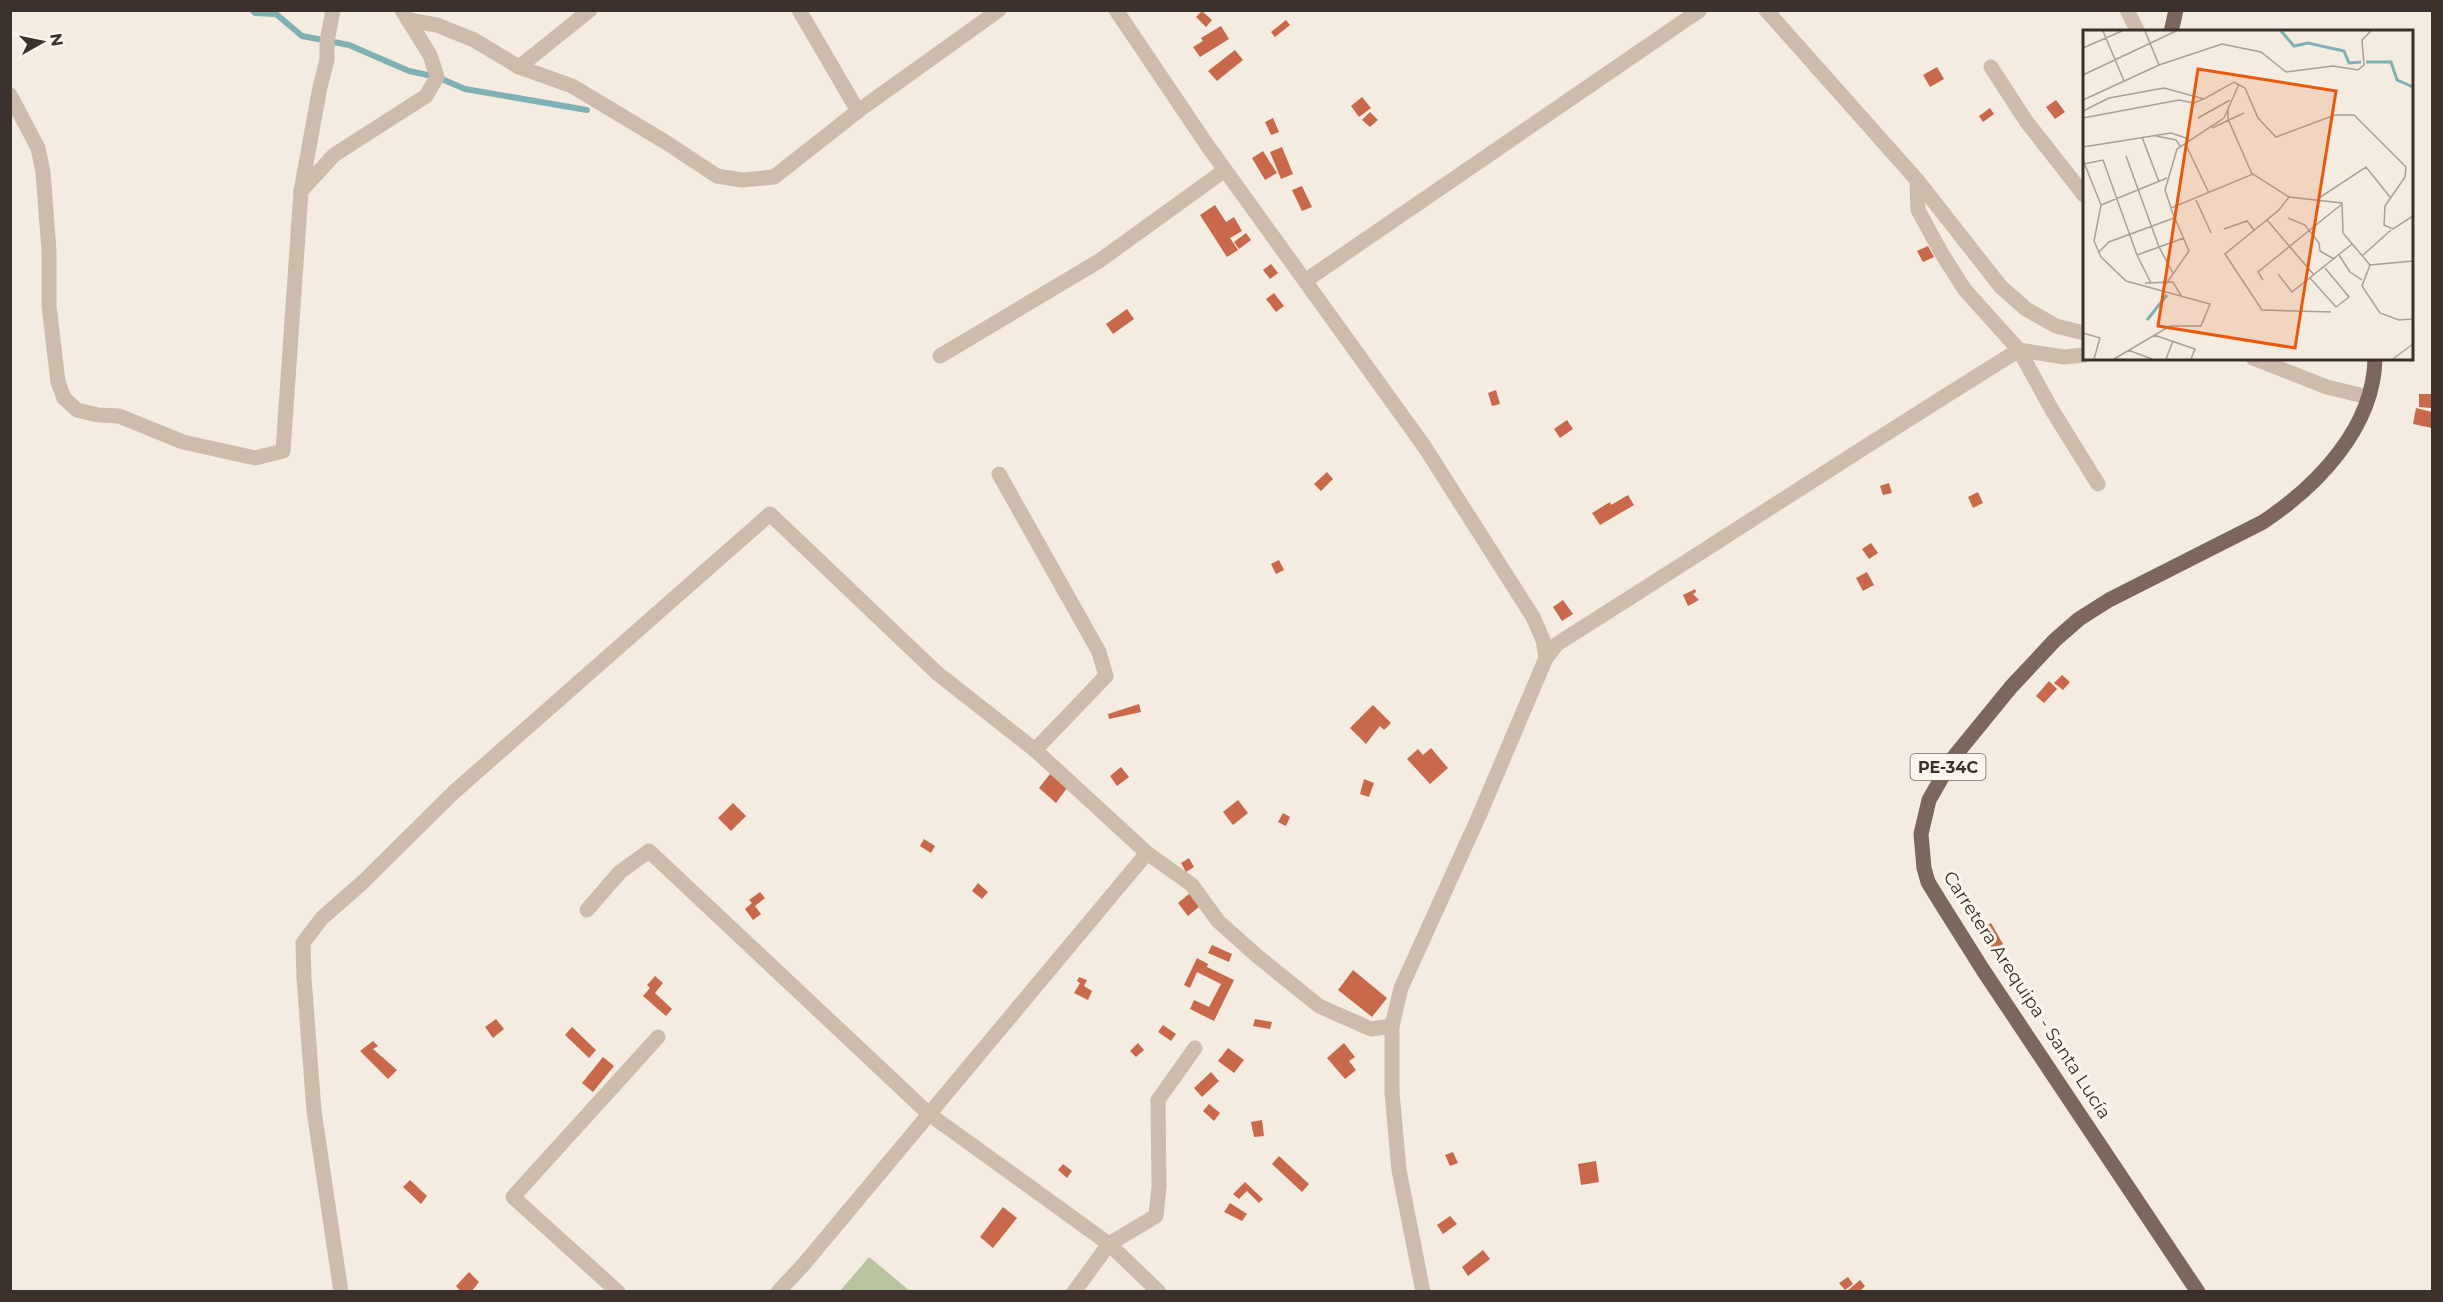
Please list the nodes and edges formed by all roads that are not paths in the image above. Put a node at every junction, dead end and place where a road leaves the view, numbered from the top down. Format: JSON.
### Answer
{"nodes":[{"id":1,"x":333,"y":10,"type":"edge"},
{"id":2,"x":590,"y":10,"type":"edge"},
{"id":3,"x":799,"y":10,"type":"edge"},
{"id":4,"x":999,"y":10,"type":"edge"},
{"id":5,"x":1116,"y":10,"type":"edge"},
{"id":6,"x":1700,"y":10,"type":"edge"},
{"id":7,"x":1766,"y":10,"type":"edge"},
{"id":8,"x":1784,"y":10,"type":"edge"},
{"id":9,"x":2127,"y":10,"type":"edge"},
{"id":10,"x":2176,"y":10,"type":"edge"},
{"id":11,"x":405,"y":15,"type":"edge"},
{"id":12,"x":1780,"y":26,"type":"junction"},
{"id":13,"x":2137,"y":30,"type":"edge"},
{"id":14,"x":2171,"y":30,"type":"edge"},
{"id":15,"x":519,"y":66,"type":"junction"},
{"id":16,"x":1990,"y":67,"type":"dead end"},
{"id":17,"x":10,"y":95,"type":"edge"},
{"id":18,"x":858,"y":111,"type":"junction"},
{"id":19,"x":1225,"y":170,"type":"junction"},
{"id":20,"x":1917,"y":180,"type":"junction"},
{"id":21,"x":301,"y":191,"type":"junction"},
{"id":22,"x":2083,"y":192,"type":"edge"},
{"id":23,"x":1305,"y":281,"type":"junction"},
{"id":24,"x":2083,"y":333,"type":"edge"},
{"id":25,"x":2019,"y":350,"type":"junction"},
{"id":26,"x":2083,"y":355,"type":"edge"},
{"id":27,"x":940,"y":356,"type":"dead end"},
{"id":28,"x":2258,"y":360,"type":"edge"},
{"id":29,"x":2375,"y":360,"type":"edge"},
{"id":30,"x":2368,"y":397,"type":"junction"},
{"id":31,"x":999,"y":474,"type":"dead end"},
{"id":32,"x":2098,"y":484,"type":"dead end"},
{"id":33,"x":1546,"y":658,"type":"junction"},
{"id":34,"x":1035,"y":750,"type":"junction"},
{"id":35,"x":1147,"y":853,"type":"junction"},
{"id":36,"x":587,"y":909,"type":"dead end"},
{"id":37,"x":1392,"y":1026,"type":"junction"},
{"id":38,"x":658,"y":1037,"type":"dead end"},
{"id":39,"x":1196,"y":1048,"type":"dead end"},
{"id":40,"x":929,"y":1114,"type":"junction"},
{"id":41,"x":1109,"y":1244,"type":"junction"},
{"id":42,"x":341,"y":1292,"type":"edge"},
{"id":43,"x":618,"y":1292,"type":"edge"},
{"id":44,"x":778,"y":1292,"type":"edge"},
{"id":45,"x":1074,"y":1292,"type":"edge"},
{"id":46,"x":1159,"y":1292,"type":"edge"},
{"id":47,"x":1423,"y":1292,"type":"edge"},
{"id":48,"x":2199,"y":1292,"type":"edge"}],
"edges":[{"from":1,"to":21,"type":"street"},
{"from":2,"to":15,"type":"street"},
{"from":3,"to":18,"type":"street"},
{"from":4,"to":18,"type":"street"},
{"from":5,"to":19,"type":"street"},
{"from":6,"to":23,"type":"street"},
{"from":7,"to":12,"type":"street"},
{"from":8,"to":12,"type":"street"},
{"from":9,"to":13,"type":"street"},
{"from":10,"to":14,"type":"main road"},
{"from":11,"to":15,"type":"street"},
{"from":11,"to":21,"type":"street"},
{"from":12,"to":20,"type":"street"},
{"from":15,"to":18,"type":"street"},
{"from":16,"to":22,"type":"street"},
{"from":17,"to":21,"type":"street"},
{"from":19,"to":23,"type":"street"},
{"from":19,"to":27,"type":"street"},
{"from":20,"to":24,"type":"street"},
{"from":20,"to":25,"type":"street"},
{"from":23,"to":33,"type":"street"},
{"from":25,"to":26,"type":"street"},
{"from":25,"to":32,"type":"street"},
{"from":25,"to":33,"type":"street"},
{"from":28,"to":30,"type":"street"},
{"from":29,"to":30,"type":"main road","name":"Carretera Arequipa - Santa Lucía","number":"PE-34C"},
{"from":30,"to":48,"type":"main road","name":"Carretera Arequipa - Santa Lucía","number":"PE-34C"},
{"from":31,"to":34,"type":"street"},
{"from":33,"to":37,"type":"street"},
{"from":34,"to":35,"type":"street"},
{"from":34,"to":42,"type":"street"},
{"from":35,"to":37,"type":"street"},
{"from":35,"to":40,"type":"street"},
{"from":36,"to":40,"type":"street"},
{"from":37,"to":47,"type":"street"},
{"from":38,"to":43,"type":"street"},
{"from":39,"to":41,"type":"street"},
{"from":40,"to":41,"type":"street"},
{"from":40,"to":44,"type":"street"},
{"from":41,"to":45,"type":"street"},
{"from":41,"to":46,"type":"street"}]}
